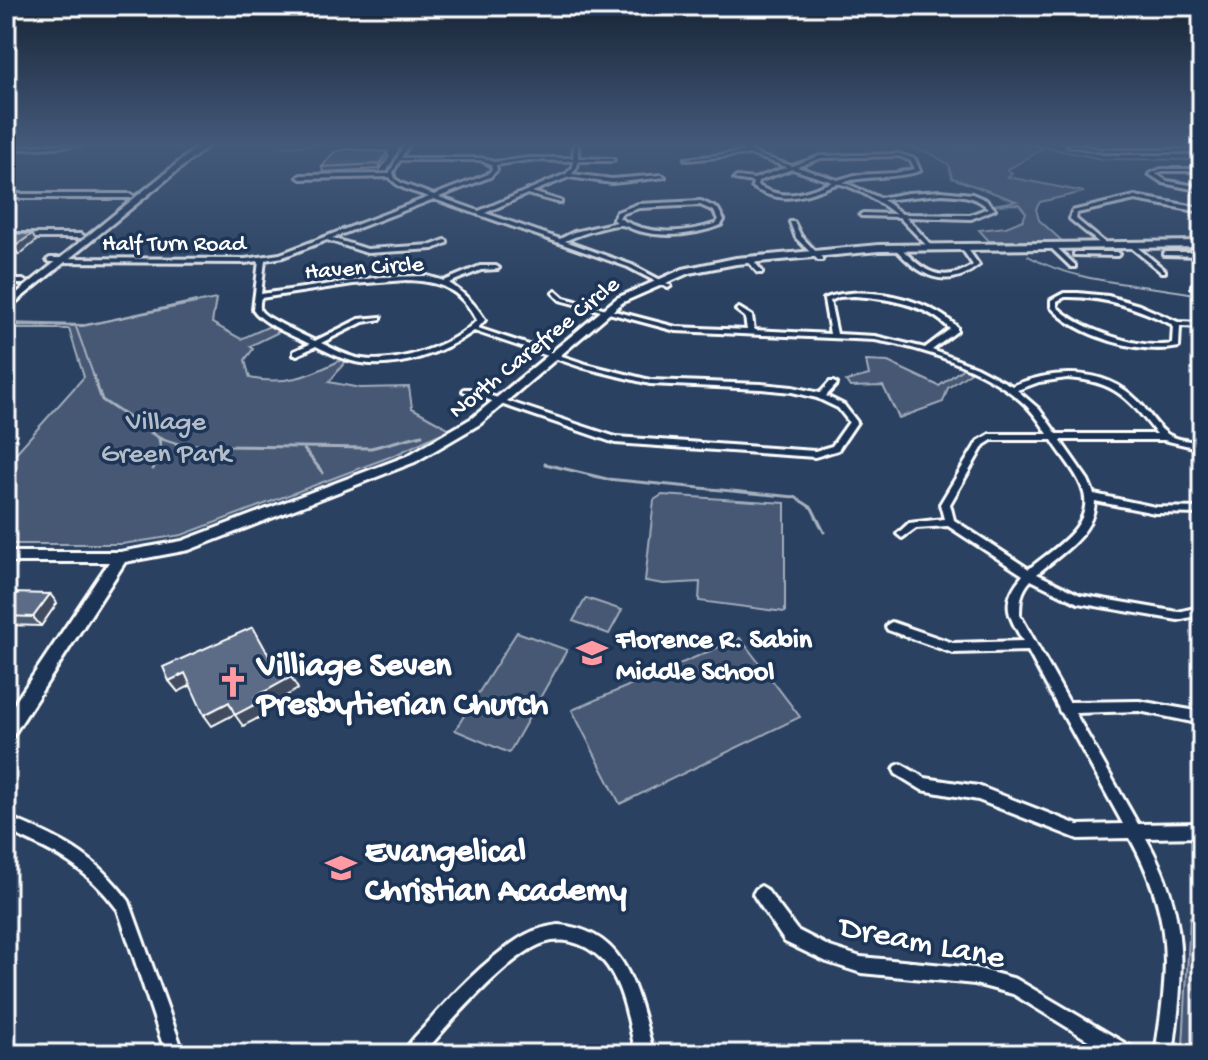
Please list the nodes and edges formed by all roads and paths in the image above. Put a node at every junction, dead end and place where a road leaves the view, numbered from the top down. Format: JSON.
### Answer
{"nodes":[{"id":1,"x":144,"y":194,"type":"edge"},
{"id":2,"x":428,"y":194,"type":"edge"},
{"id":3,"x":441,"y":194,"type":"edge"},
{"id":4,"x":524,"y":194,"type":"edge"},
{"id":5,"x":533,"y":194,"type":"edge"},
{"id":6,"x":870,"y":194,"type":"edge"},
{"id":7,"x":936,"y":194,"type":"edge"},
{"id":8,"x":958,"y":194,"type":"edge"},
{"id":9,"x":6,"y":196,"type":"edge"},
{"id":10,"x":131,"y":196,"type":"joint"},
{"id":11,"x":434,"y":197,"type":"junction"},
{"id":12,"x":882,"y":199,"type":"junction"},
{"id":13,"x":559,"y":202,"type":"dead end"},
{"id":14,"x":1202,"y":210,"type":"edge"},
{"id":15,"x":479,"y":213,"type":"junction"},
{"id":16,"x":863,"y":215,"type":"dead end"},
{"id":17,"x":385,"y":217,"type":"junction"},
{"id":18,"x":906,"y":217,"type":"junction"},
{"id":19,"x":397,"y":222,"type":"dead end"},
{"id":20,"x":620,"y":223,"type":"junction"},
{"id":21,"x":792,"y":223,"type":"dead end"},
{"id":22,"x":541,"y":234,"type":"junction"},
{"id":23,"x":6,"y":236,"type":"edge"},
{"id":24,"x":81,"y":236,"type":"junction"},
{"id":25,"x":329,"y":239,"type":"junction"},
{"id":26,"x":533,"y":239,"type":"dead end"},
{"id":27,"x":561,"y":241,"type":"junction"},
{"id":28,"x":445,"y":242,"type":"dead end"},
{"id":29,"x":1103,"y":244,"type":"junction"},
{"id":30,"x":1130,"y":244,"type":"junction"},
{"id":31,"x":1174,"y":244,"type":"junction"},
{"id":32,"x":1202,"y":244,"type":"edge"},
{"id":33,"x":1051,"y":245,"type":"junction"},
{"id":34,"x":1086,"y":245,"type":"junction"},
{"id":35,"x":287,"y":246,"type":"dead end"},
{"id":36,"x":929,"y":246,"type":"junction"},
{"id":37,"x":963,"y":246,"type":"junction"},
{"id":38,"x":897,"y":247,"type":"junction"},
{"id":39,"x":297,"y":251,"type":"junction"},
{"id":40,"x":1076,"y":254,"type":"dead end"},
{"id":41,"x":1097,"y":254,"type":"junction"},
{"id":42,"x":1117,"y":254,"type":"dead end"},
{"id":43,"x":1166,"y":254,"type":"dead end"},
{"id":44,"x":1187,"y":254,"type":"junction"},
{"id":45,"x":1202,"y":254,"type":"edge"},
{"id":46,"x":600,"y":255,"type":"junction"},
{"id":47,"x":817,"y":256,"type":"junction"},
{"id":48,"x":749,"y":259,"type":"junction"},
{"id":49,"x":50,"y":260,"type":"junction"},
{"id":50,"x":63,"y":260,"type":"junction"},
{"id":51,"x":262,"y":260,"type":"junction"},
{"id":52,"x":590,"y":260,"type":"dead end"},
{"id":53,"x":1073,"y":266,"type":"dead end"},
{"id":54,"x":496,"y":268,"type":"dead end"},
{"id":55,"x":1163,"y":271,"type":"dead end"},
{"id":56,"x":760,"y":272,"type":"dead end"},
{"id":57,"x":1202,"y":281,"type":"edge"},
{"id":58,"x":6,"y":282,"type":"edge"},
{"id":59,"x":23,"y":282,"type":"junction"},
{"id":60,"x":444,"y":283,"type":"junction"},
{"id":61,"x":663,"y":283,"type":"junction"},
{"id":62,"x":1194,"y":286,"type":"dead end"},
{"id":63,"x":556,"y":293,"type":"dead end"},
{"id":64,"x":6,"y":295,"type":"edge"},
{"id":65,"x":258,"y":296,"type":"junction"},
{"id":66,"x":6,"y":307,"type":"edge"},
{"id":67,"x":739,"y":310,"type":"dead end"},
{"id":68,"x":605,"y":312,"type":"junction"},
{"id":69,"x":379,"y":318,"type":"dead end"},
{"id":70,"x":1177,"y":324,"type":"junction"},
{"id":71,"x":1202,"y":325,"type":"edge"},
{"id":72,"x":474,"y":329,"type":"junction"},
{"id":73,"x":751,"y":333,"type":"junction"},
{"id":74,"x":834,"y":336,"type":"junction"},
{"id":75,"x":318,"y":342,"type":"junction"},
{"id":76,"x":926,"y":351,"type":"junction"},
{"id":77,"x":297,"y":353,"type":"dead end"},
{"id":78,"x":556,"y":354,"type":"junction"},
{"id":79,"x":833,"y":384,"type":"dead end"},
{"id":80,"x":1012,"y":389,"type":"junction"},
{"id":81,"x":467,"y":391,"type":"dead end"},
{"id":82,"x":821,"y":397,"type":"junction"},
{"id":83,"x":501,"y":403,"type":"junction"},
{"id":84,"x":976,"y":433,"type":"dead end"},
{"id":85,"x":1053,"y":436,"type":"junction"},
{"id":86,"x":1164,"y":437,"type":"junction"},
{"id":87,"x":985,"y":440,"type":"junction"},
{"id":88,"x":1202,"y":446,"type":"edge"},
{"id":89,"x":1091,"y":497,"type":"junction"},
{"id":90,"x":1202,"y":511,"type":"edge"},
{"id":91,"x":950,"y":522,"type":"junction"},
{"id":92,"x":902,"y":534,"type":"dead end"},
{"id":93,"x":6,"y":557,"type":"edge"},
{"id":94,"x":120,"y":557,"type":"junction"},
{"id":95,"x":1030,"y":575,"type":"junction"},
{"id":96,"x":1195,"y":612,"type":"dead end"},
{"id":97,"x":892,"y":627,"type":"dead end"},
{"id":98,"x":1029,"y":646,"type":"junction"},
{"id":99,"x":1064,"y":708,"type":"junction"},
{"id":100,"x":1202,"y":718,"type":"edge"},
{"id":101,"x":6,"y":731,"type":"edge"},
{"id":102,"x":901,"y":770,"type":"dead end"},
{"id":103,"x":6,"y":823,"type":"edge"},
{"id":104,"x":1202,"y":830,"type":"edge"},
{"id":105,"x":1134,"y":831,"type":"junction"},
{"id":106,"x":761,"y":894,"type":"dead end"},
{"id":107,"x":175,"y":1054,"type":"edge"},
{"id":108,"x":412,"y":1054,"type":"edge"},
{"id":109,"x":645,"y":1054,"type":"edge"},
{"id":110,"x":1127,"y":1054,"type":"edge"},
{"id":111,"x":1164,"y":1054,"type":"edge"}],
"edges":[{"from":1,"to":50,"type":"highway"},
{"from":2,"to":11,"type":"street"},
{"from":3,"to":11,"type":"street","name":"Half Turn Road"},
{"from":4,"to":15,"type":"street"},
{"from":5,"to":13,"type":"street"},
{"from":6,"to":12,"type":"street"},
{"from":7,"to":12,"type":"street"},
{"from":8,"to":18,"type":"street"},
{"from":9,"to":10,"type":"street"},
{"from":10,"to":24,"type":"highway"},
{"from":11,"to":15,"type":"street"},
{"from":11,"to":17,"type":"street","name":"Half Turn Road"},
{"from":12,"to":18,"type":"street"},
{"from":14,"to":29,"type":"street"},
{"from":15,"to":22,"type":"street"},
{"from":16,"to":18,"type":"street"},
{"from":17,"to":19,"type":"street"},
{"from":17,"to":25,"type":"street","name":"Half Turn Road"},
{"from":18,"to":36,"type":"street"},
{"from":20,"to":20,"type":"street"},
{"from":20,"to":27,"type":"street"},
{"from":21,"to":47,"type":"street"},
{"from":22,"to":26,"type":"street"},
{"from":22,"to":27,"type":"street"},
{"from":23,"to":24,"type":"street"},
{"from":24,"to":49,"type":"highway"},
{"from":25,"to":28,"type":"street"},
{"from":25,"to":39,"type":"street","name":"Half Turn Road"},
{"from":27,"to":46,"type":"street"},
{"from":29,"to":30,"type":"main road","name":"North Carefree Circle"},
{"from":29,"to":34,"type":"main road","name":"North Carefree Circle"},
{"from":30,"to":31,"type":"main road","name":"North Carefree Circle"},
{"from":30,"to":55,"type":"street"},
{"from":31,"to":32,"type":"main road","name":"North Carefree Circle"},
{"from":31,"to":44,"type":"street"},
{"from":33,"to":34,"type":"main road","name":"North Carefree Circle"},
{"from":33,"to":37,"type":"main road","name":"North Carefree Circle"},
{"from":33,"to":53,"type":"street"},
{"from":34,"to":41,"type":"street"},
{"from":35,"to":39,"type":"street","name":"Half Turn Road"},
{"from":36,"to":37,"type":"main road","name":"North Carefree Circle"},
{"from":36,"to":38,"type":"main road","name":"North Carefree Circle"},
{"from":37,"to":38,"type":"street"},
{"from":38,"to":47,"type":"main road","name":"North Carefree Circle"},
{"from":39,"to":51,"type":"street","name":"Half Turn Road"},
{"from":40,"to":41,"type":"street"},
{"from":41,"to":42,"type":"street"},
{"from":43,"to":44,"type":"street"},
{"from":44,"to":45,"type":"street"},
{"from":46,"to":52,"type":"street"},
{"from":46,"to":61,"type":"street"},
{"from":47,"to":48,"type":"main road","name":"North Carefree Circle"},
{"from":48,"to":56,"type":"street"},
{"from":48,"to":61,"type":"main road","name":"North Carefree Circle"},
{"from":49,"to":50,"type":"street","name":"Half Turn Road"},
{"from":49,"to":59,"type":"highway"},
{"from":50,"to":51,"type":"street","name":"Half Turn Road"},
{"from":50,"to":66,"type":"highway"},
{"from":51,"to":65,"type":"street","name":"Haven Circle"},
{"from":54,"to":60,"type":"street"},
{"from":57,"to":62,"type":"street"},
{"from":58,"to":59,"type":"street"},
{"from":59,"to":64,"type":"highway"},
{"from":60,"to":65,"type":"street","name":"Haven Circle"},
{"from":60,"to":72,"type":"street","name":"Haven Circle"},
{"from":61,"to":68,"type":"main road","name":"North Carefree Circle"},
{"from":63,"to":68,"type":"street"},
{"from":65,"to":75,"type":"street"},
{"from":67,"to":73,"type":"street"},
{"from":68,"to":73,"type":"street"},
{"from":68,"to":78,"type":"main road","name":"North Carefree Circle"},
{"from":69,"to":75,"type":"street"},
{"from":70,"to":70,"type":"street"},
{"from":70,"to":71,"type":"street"},
{"from":72,"to":75,"type":"street"},
{"from":72,"to":78,"type":"street"},
{"from":73,"to":74,"type":"street"},
{"from":74,"to":76,"type":"street"},
{"from":74,"to":76,"type":"street"},
{"from":75,"to":77,"type":"street"},
{"from":76,"to":80,"type":"street"},
{"from":78,"to":82,"type":"street"},
{"from":78,"to":83,"type":"main road","name":"North Carefree Circle"},
{"from":79,"to":82,"type":"street"},
{"from":80,"to":85,"type":"street"},
{"from":80,"to":86,"type":"street"},
{"from":81,"to":83,"type":"street"},
{"from":82,"to":83,"type":"street"},
{"from":83,"to":94,"type":"main road","name":"North Carefree Circle"},
{"from":84,"to":87,"type":"street"},
{"from":85,"to":86,"type":"street"},
{"from":85,"to":87,"type":"street"},
{"from":85,"to":89,"type":"street"},
{"from":86,"to":88,"type":"street"},
{"from":87,"to":91,"type":"street"},
{"from":89,"to":90,"type":"street"},
{"from":89,"to":95,"type":"street"},
{"from":91,"to":92,"type":"street"},
{"from":91,"to":95,"type":"street"},
{"from":93,"to":94,"type":"main road","name":"North Carefree Circle"},
{"from":94,"to":101,"type":"main road"},
{"from":95,"to":96,"type":"street"},
{"from":95,"to":98,"type":"street"},
{"from":97,"to":98,"type":"street"},
{"from":98,"to":99,"type":"street"},
{"from":99,"to":100,"type":"street"},
{"from":99,"to":105,"type":"street"},
{"from":102,"to":105,"type":"street"},
{"from":103,"to":107,"type":"street"},
{"from":104,"to":105,"type":"street"},
{"from":105,"to":111,"type":"street"},
{"from":106,"to":110,"type":"street","name":"Dream Lane"},
{"from":108,"to":109,"type":"street"}]}
